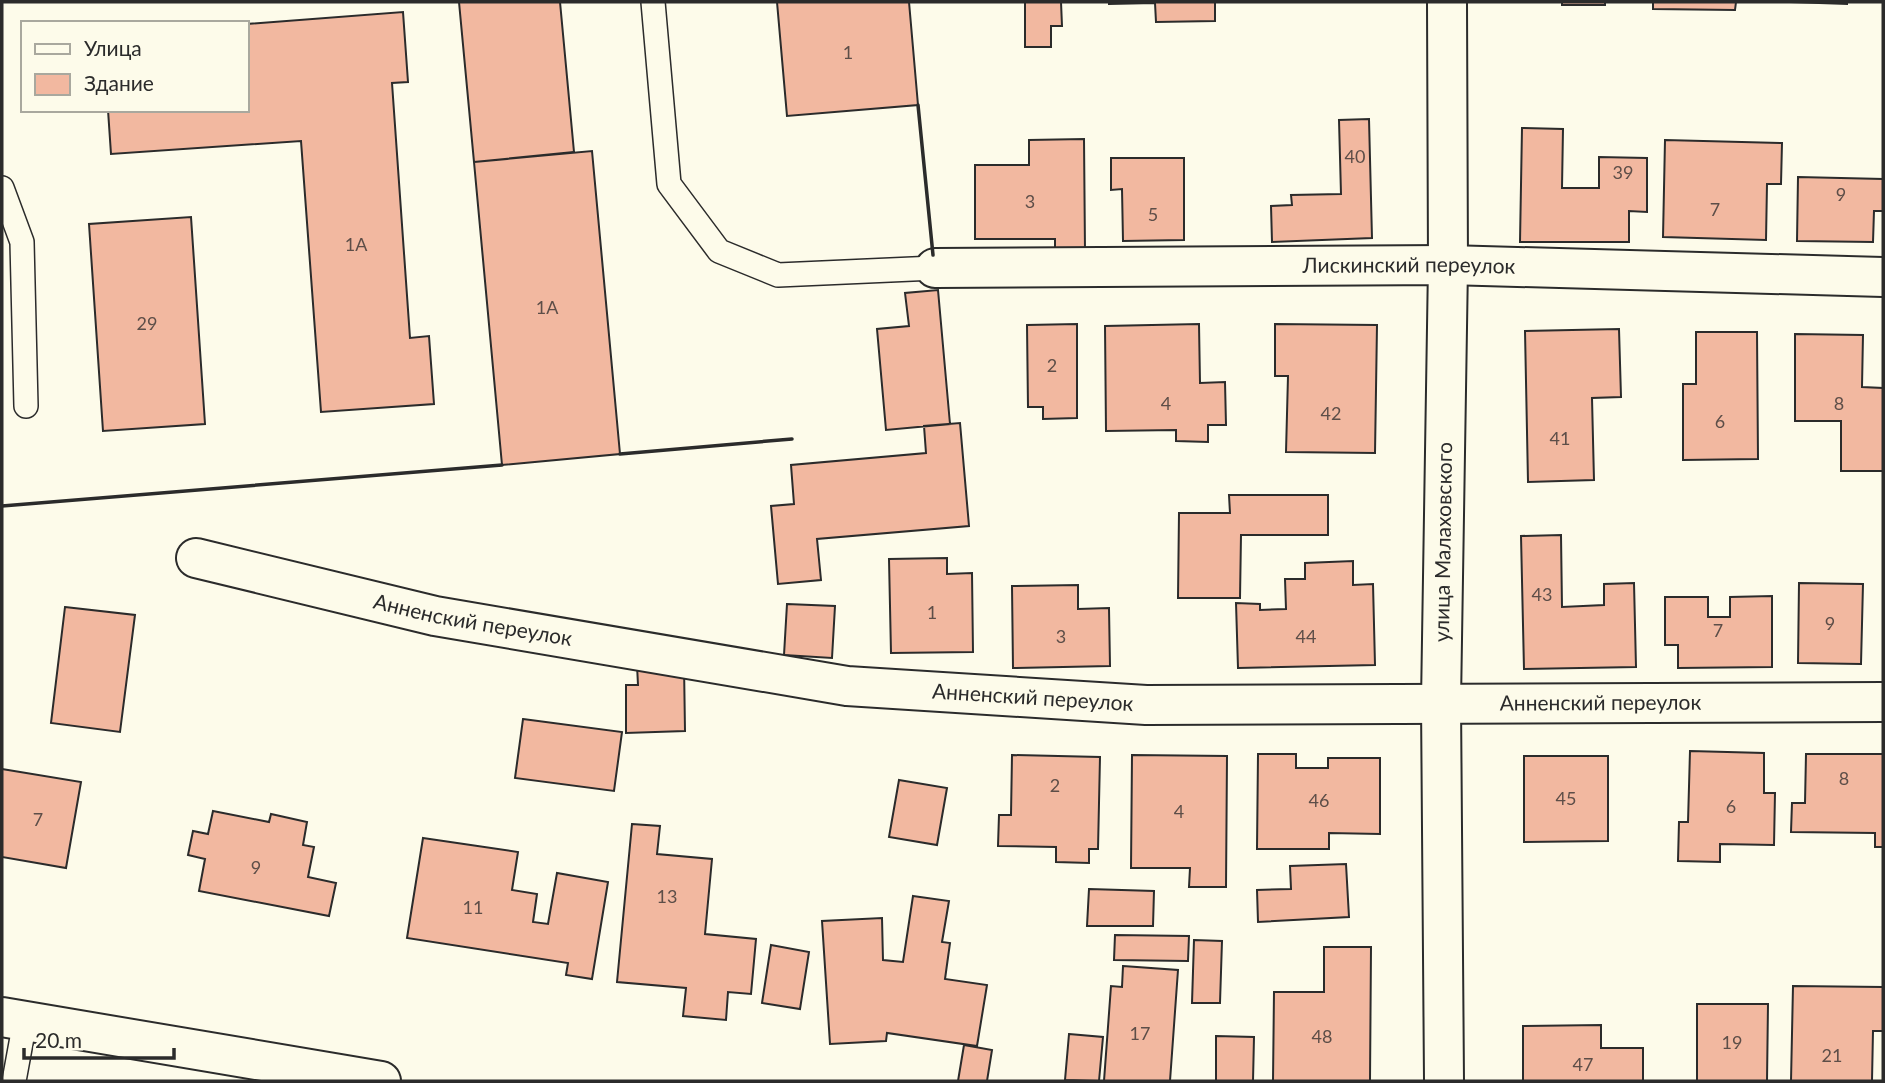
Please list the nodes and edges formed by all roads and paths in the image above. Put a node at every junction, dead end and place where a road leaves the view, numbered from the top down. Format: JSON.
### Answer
{"nodes":[{"id":1,"x":653,"y":2,"type":"edge"},
{"id":2,"x":1447,"y":2,"type":"edge"},
{"id":3,"x":2,"y":188,"type":"edge"},
{"id":4,"x":1448,"y":265,"type":"junction"},
{"id":5,"x":935,"y":268,"type":"joint"},
{"id":6,"x":1883,"y":277,"type":"edge"},
{"id":7,"x":26,"y":406,"type":"dead end"},
{"id":8,"x":196,"y":558,"type":"dead end"},
{"id":9,"x":1441,"y":702,"type":"junction"},
{"id":10,"x":1883,"y":702,"type":"edge"},
{"id":11,"x":13,"y":1019,"type":"edge"},
{"id":12,"x":14,"y":1081,"type":"edge"},
{"id":13,"x":381,"y":1081,"type":"edge"},
{"id":14,"x":1444,"y":1081,"type":"edge"}],
"edges":[{"from":1,"to":5,"type":"lane"},
{"from":2,"to":4,"type":"street","name":"улица Малаховского"},
{"from":3,"to":7,"type":"lane"},
{"from":4,"to":5,"type":"street","name":"Лискинский переулок"},
{"from":4,"to":6,"type":"street","name":"Лискинский переулок"},
{"from":4,"to":9,"type":"street","name":"улица Малаховского"},
{"from":8,"to":9,"type":"street","name":"Анненский переулок"},
{"from":9,"to":10,"type":"street","name":"Анненский переулок"},
{"from":9,"to":14,"type":"street","name":"улица Малаховского"},
{"from":11,"to":12,"type":"lane"},
{"from":11,"to":13,"type":"street"}]}
